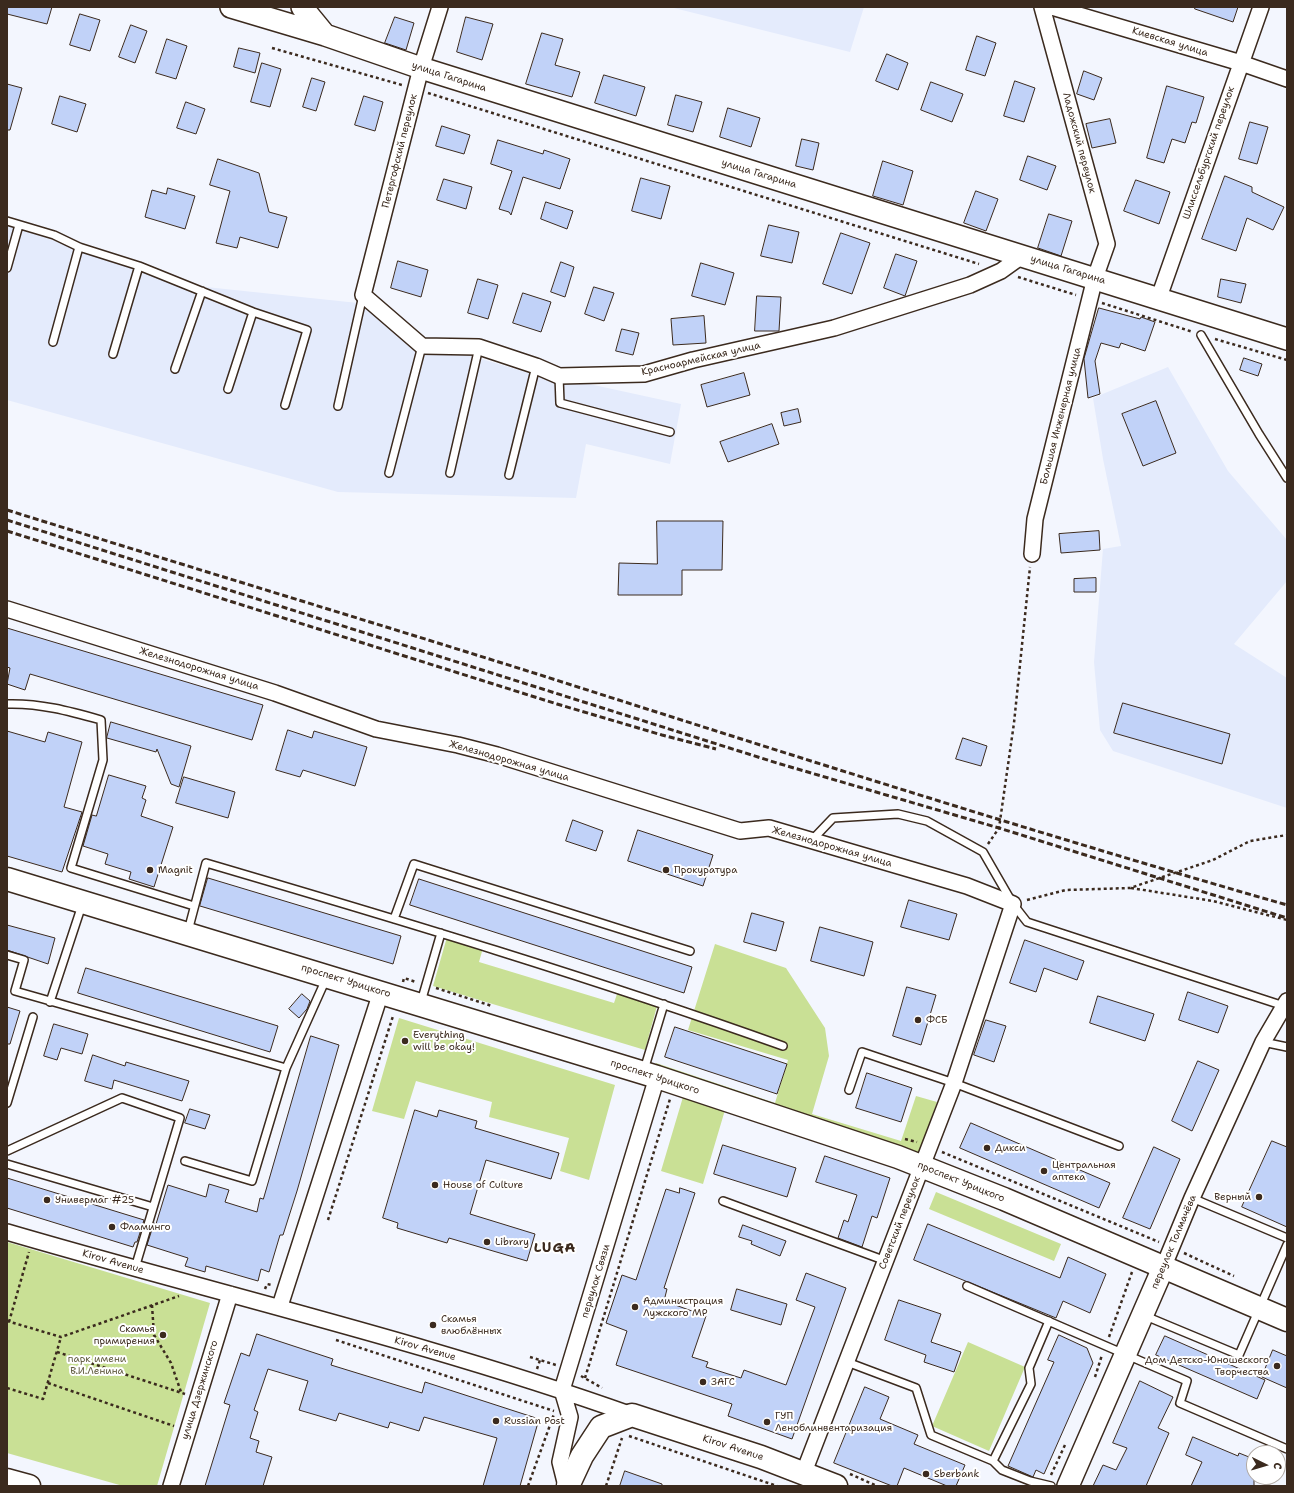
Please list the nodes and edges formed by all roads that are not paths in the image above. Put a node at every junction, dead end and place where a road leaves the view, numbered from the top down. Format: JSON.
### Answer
{"nodes":[{"id":1,"x":230,"y":7,"type":"edge"},
{"id":2,"x":302,"y":7,"type":"edge"},
{"id":3,"x":440,"y":7,"type":"edge"},
{"id":4,"x":1042,"y":7,"type":"edge"},
{"id":5,"x":1052,"y":7,"type":"edge"},
{"id":6,"x":1261,"y":7,"type":"edge"},
{"id":7,"x":325,"y":35,"type":"junction"},
{"id":8,"x":1241,"y":63,"type":"junction"},
{"id":9,"x":421,"y":68,"type":"junction"},
{"id":10,"x":1287,"y":79,"type":"edge"},
{"id":11,"x":7,"y":221,"type":"edge"},
{"id":12,"x":20,"y":225,"type":"junction"},
{"id":13,"x":79,"y":247,"type":"junction"},
{"id":14,"x":1022,"y":256,"type":"junction"},
{"id":15,"x":139,"y":266,"type":"junction"},
{"id":16,"x":7,"y":268,"type":"edge"},
{"id":17,"x":1095,"y":278,"type":"junction"},
{"id":18,"x":202,"y":291,"type":"junction"},
{"id":19,"x":363,"y":295,"type":"junction"},
{"id":20,"x":1158,"y":300,"type":"junction"},
{"id":21,"x":253,"y":312,"type":"junction"},
{"id":22,"x":1202,"y":334,"type":"road end"},
{"id":23,"x":1287,"y":339,"type":"edge"},
{"id":24,"x":53,"y":342,"type":"dead end"},
{"id":25,"x":422,"y":346,"type":"junction"},
{"id":26,"x":479,"y":347,"type":"junction"},
{"id":27,"x":113,"y":354,"type":"dead end"},
{"id":28,"x":536,"y":366,"type":"junction"},
{"id":29,"x":175,"y":369,"type":"dead end"},
{"id":30,"x":559,"y":376,"type":"junction"},
{"id":31,"x":228,"y":389,"type":"dead end"},
{"id":32,"x":285,"y":405,"type":"dead end"},
{"id":33,"x":338,"y":406,"type":"dead end"},
{"id":34,"x":670,"y":432,"type":"dead end"},
{"id":35,"x":389,"y":473,"type":"dead end"},
{"id":36,"x":450,"y":473,"type":"dead end"},
{"id":37,"x":509,"y":474,"type":"dead end"},
{"id":38,"x":1287,"y":478,"type":"edge"},
{"id":39,"x":1032,"y":554,"type":"road end"},
{"id":40,"x":7,"y":609,"type":"edge"},
{"id":41,"x":7,"y":704,"type":"edge"},
{"id":42,"x":812,"y":840,"type":"junction"},
{"id":43,"x":7,"y":879,"type":"edge"},
{"id":44,"x":83,"y":903,"type":"junction"},
{"id":45,"x":1013,"y":904,"type":"junction"},
{"id":46,"x":194,"y":906,"type":"junction"},
{"id":47,"x":394,"y":918,"type":"junction"},
{"id":48,"x":187,"y":933,"type":"junction"},
{"id":49,"x":441,"y":934,"type":"junction"},
{"id":50,"x":690,"y":951,"type":"dead end"},
{"id":51,"x":7,"y":955,"type":"edge"},
{"id":52,"x":327,"y":976,"type":"junction"},
{"id":53,"x":389,"y":995,"type":"junction"},
{"id":54,"x":50,"y":1002,"type":"junction"},
{"id":55,"x":1285,"y":1003,"type":"edge"},
{"id":56,"x":420,"y":1004,"type":"junction"},
{"id":57,"x":664,"y":1004,"type":"junction"},
{"id":58,"x":33,"y":1017,"type":"dead end"},
{"id":59,"x":1264,"y":1042,"type":"junction"},
{"id":60,"x":783,"y":1046,"type":"dead end"},
{"id":61,"x":1287,"y":1047,"type":"edge"},
{"id":62,"x":286,"y":1068,"type":"junction"},
{"id":63,"x":651,"y":1081,"type":"junction"},
{"id":64,"x":954,"y":1083,"type":"junction"},
{"id":65,"x":849,"y":1090,"type":"dead end"},
{"id":66,"x":7,"y":1103,"type":"edge"},
{"id":67,"x":1119,"y":1146,"type":"dead end"},
{"id":68,"x":7,"y":1151,"type":"edge"},
{"id":69,"x":926,"y":1156,"type":"junction"},
{"id":70,"x":185,"y":1161,"type":"dead end"},
{"id":71,"x":7,"y":1164,"type":"edge"},
{"id":72,"x":1192,"y":1198,"type":"junction"},
{"id":73,"x":723,"y":1201,"type":"dead end"},
{"id":74,"x":153,"y":1207,"type":"junction"},
{"id":75,"x":7,"y":1232,"type":"edge"},
{"id":76,"x":1287,"y":1238,"type":"edge"},
{"id":77,"x":1287,"y":1245,"type":"edge"},
{"id":78,"x":886,"y":1261,"type":"junction"},
{"id":79,"x":135,"y":1268,"type":"junction"},
{"id":80,"x":1160,"y":1275,"type":"junction"},
{"id":81,"x":967,"y":1286,"type":"dead end"},
{"id":82,"x":230,"y":1294,"type":"junction"},
{"id":83,"x":280,"y":1306,"type":"junction"},
{"id":84,"x":1259,"y":1308,"type":"junction"},
{"id":85,"x":1143,"y":1315,"type":"junction"},
{"id":86,"x":1287,"y":1320,"type":"edge"},
{"id":87,"x":1049,"y":1321,"type":"junction"},
{"id":88,"x":1126,"y":1354,"type":"junction"},
{"id":89,"x":847,"y":1362,"type":"junction"},
{"id":90,"x":562,"y":1390,"type":"junction"},
{"id":91,"x":632,"y":1415,"type":"junction"},
{"id":92,"x":1287,"y":1450,"type":"edge"},
{"id":93,"x":993,"y":1461,"type":"junction"},
{"id":94,"x":804,"y":1472,"type":"junction"},
{"id":95,"x":7,"y":1480,"type":"edge"},
{"id":96,"x":1049,"y":1485,"type":"edge"},
{"id":97,"x":29,"y":1486,"type":"edge"},
{"id":98,"x":171,"y":1486,"type":"edge"},
{"id":99,"x":567,"y":1486,"type":"edge"},
{"id":100,"x":836,"y":1486,"type":"edge"},
{"id":101,"x":1068,"y":1486,"type":"edge"}],
"edges":[{"from":1,"to":7,"type":"street","name":"улица Гагарина"},
{"from":2,"to":7,"type":"street"},
{"from":3,"to":9,"type":"street","name":"Петергофский переулок"},
{"from":4,"to":17,"type":"street","name":"Ладожский переулок"},
{"from":5,"to":8,"type":"street","name":"Киевская улица"},
{"from":6,"to":8,"type":"street","name":"Шлиссельбургский переулок"},
{"from":7,"to":9,"type":"street","name":"улица Гагарина"},
{"from":8,"to":10,"type":"street","name":"Киевская улица"},
{"from":8,"to":20,"type":"street","name":"Шлиссельбургский переулок"},
{"from":9,"to":14,"type":"street","name":"улица Гагарина"},
{"from":9,"to":19,"type":"street","name":"Петергофский переулок"},
{"from":11,"to":12,"type":"lane"},
{"from":12,"to":13,"type":"lane"},
{"from":12,"to":16,"type":"lane"},
{"from":13,"to":15,"type":"lane"},
{"from":13,"to":24,"type":"lane"},
{"from":14,"to":17,"type":"street","name":"улица Гагарина"},
{"from":14,"to":30,"type":"street","name":"Красноармейская улица"},
{"from":15,"to":18,"type":"lane"},
{"from":15,"to":27,"type":"lane"},
{"from":17,"to":20,"type":"street","name":"улица Гагарина"},
{"from":17,"to":39,"type":"street","name":"Большая Инженерная улица"},
{"from":18,"to":21,"type":"lane"},
{"from":18,"to":29,"type":"lane"},
{"from":19,"to":25,"type":"street"},
{"from":19,"to":33,"type":"lane"},
{"from":20,"to":23,"type":"street","name":"улица Гагарина"},
{"from":21,"to":31,"type":"lane"},
{"from":21,"to":32,"type":"lane"},
{"from":22,"to":38,"type":"lane"},
{"from":25,"to":26,"type":"street","name":"Красноармейская улица"},
{"from":25,"to":35,"type":"lane"},
{"from":26,"to":28,"type":"street","name":"Красноармейская улица"},
{"from":26,"to":36,"type":"lane"},
{"from":28,"to":30,"type":"street","name":"Красноармейская улица"},
{"from":28,"to":37,"type":"lane"},
{"from":30,"to":34,"type":"lane"},
{"from":40,"to":42,"type":"street","name":"Железнодорожная улица"},
{"from":41,"to":46,"type":"lane"},
{"from":42,"to":45,"type":"street","name":"Железнодорожная улица"},
{"from":42,"to":45,"type":"lane"},
{"from":43,"to":44,"type":"main road","name":"проспект Урицкого"},
{"from":44,"to":48,"type":"main road","name":"проспект Урицкого"},
{"from":44,"to":54,"type":"lane"},
{"from":45,"to":55,"type":"lane"},
{"from":45,"to":64,"type":"street","name":"Советский переулок"},
{"from":46,"to":47,"type":"lane"},
{"from":46,"to":48,"type":"lane"},
{"from":47,"to":49,"type":"lane"},
{"from":47,"to":50,"type":"lane"},
{"from":48,"to":52,"type":"main road","name":"проспект Урицкого"},
{"from":49,"to":56,"type":"lane"},
{"from":49,"to":57,"type":"lane"},
{"from":51,"to":54,"type":"lane"},
{"from":52,"to":53,"type":"main road","name":"проспект Урицкого"},
{"from":52,"to":62,"type":"lane"},
{"from":53,"to":56,"type":"main road","name":"проспект Урицкого"},
{"from":53,"to":83,"type":"street"},
{"from":54,"to":62,"type":"lane"},
{"from":55,"to":59,"type":"street","name":"переулок Толмачёва"},
{"from":56,"to":63,"type":"main road","name":"проспект Урицкого"},
{"from":57,"to":60,"type":"lane"},
{"from":57,"to":63,"type":"lane"},
{"from":58,"to":66,"type":"lane"},
{"from":59,"to":61,"type":"lane"},
{"from":59,"to":72,"type":"street","name":"переулок Толмачёва"},
{"from":62,"to":70,"type":"lane"},
{"from":63,"to":69,"type":"main road","name":"проспект Урицкого"},
{"from":63,"to":90,"type":"street","name":"переулок Связи"},
{"from":64,"to":65,"type":"lane"},
{"from":64,"to":67,"type":"lane"},
{"from":64,"to":69,"type":"street","name":"Советский переулок"},
{"from":68,"to":74,"type":"lane"},
{"from":69,"to":78,"type":"street","name":"Советский переулок"},
{"from":69,"to":80,"type":"main road","name":"проспект Урицкого"},
{"from":71,"to":74,"type":"lane"},
{"from":72,"to":76,"type":"lane"},
{"from":72,"to":80,"type":"street","name":"переулок Толмачёва"},
{"from":73,"to":78,"type":"lane"},
{"from":74,"to":79,"type":"lane"},
{"from":75,"to":79,"type":"street","name":"Kirov Avenue"},
{"from":77,"to":84,"type":"lane"},
{"from":78,"to":89,"type":"street","name":"Советский переулок"},
{"from":79,"to":82,"type":"street","name":"Kirov Avenue"},
{"from":80,"to":84,"type":"main road","name":"проспект Урицкого"},
{"from":80,"to":85,"type":"street","name":"переулок Толмачёва"},
{"from":81,"to":87,"type":"lane"},
{"from":82,"to":83,"type":"street","name":"Kirov Avenue"},
{"from":82,"to":98,"type":"street","name":"улица Дзержинского"},
{"from":83,"to":90,"type":"street","name":"Kirov Avenue"},
{"from":84,"to":85,"type":"lane"},
{"from":84,"to":86,"type":"main road","name":"проспект Урицкого"},
{"from":85,"to":88,"type":"street","name":"переулок Толмачёва"},
{"from":87,"to":88,"type":"lane"},
{"from":87,"to":93,"type":"lane"},
{"from":88,"to":92,"type":"lane"},
{"from":88,"to":101,"type":"street","name":"переулок Толмачёва"},
{"from":89,"to":93,"type":"lane"},
{"from":89,"to":94,"type":"street","name":"Советский переулок"},
{"from":90,"to":91,"type":"street","name":"Kirov Avenue"},
{"from":90,"to":99,"type":"street"},
{"from":91,"to":94,"type":"main road","name":"Kirov Avenue"},
{"from":91,"to":99,"type":"main road"},
{"from":93,"to":96,"type":"lane"},
{"from":94,"to":100,"type":"main road","name":"Kirov Avenue"},
{"from":95,"to":97,"type":"main road"}]}
